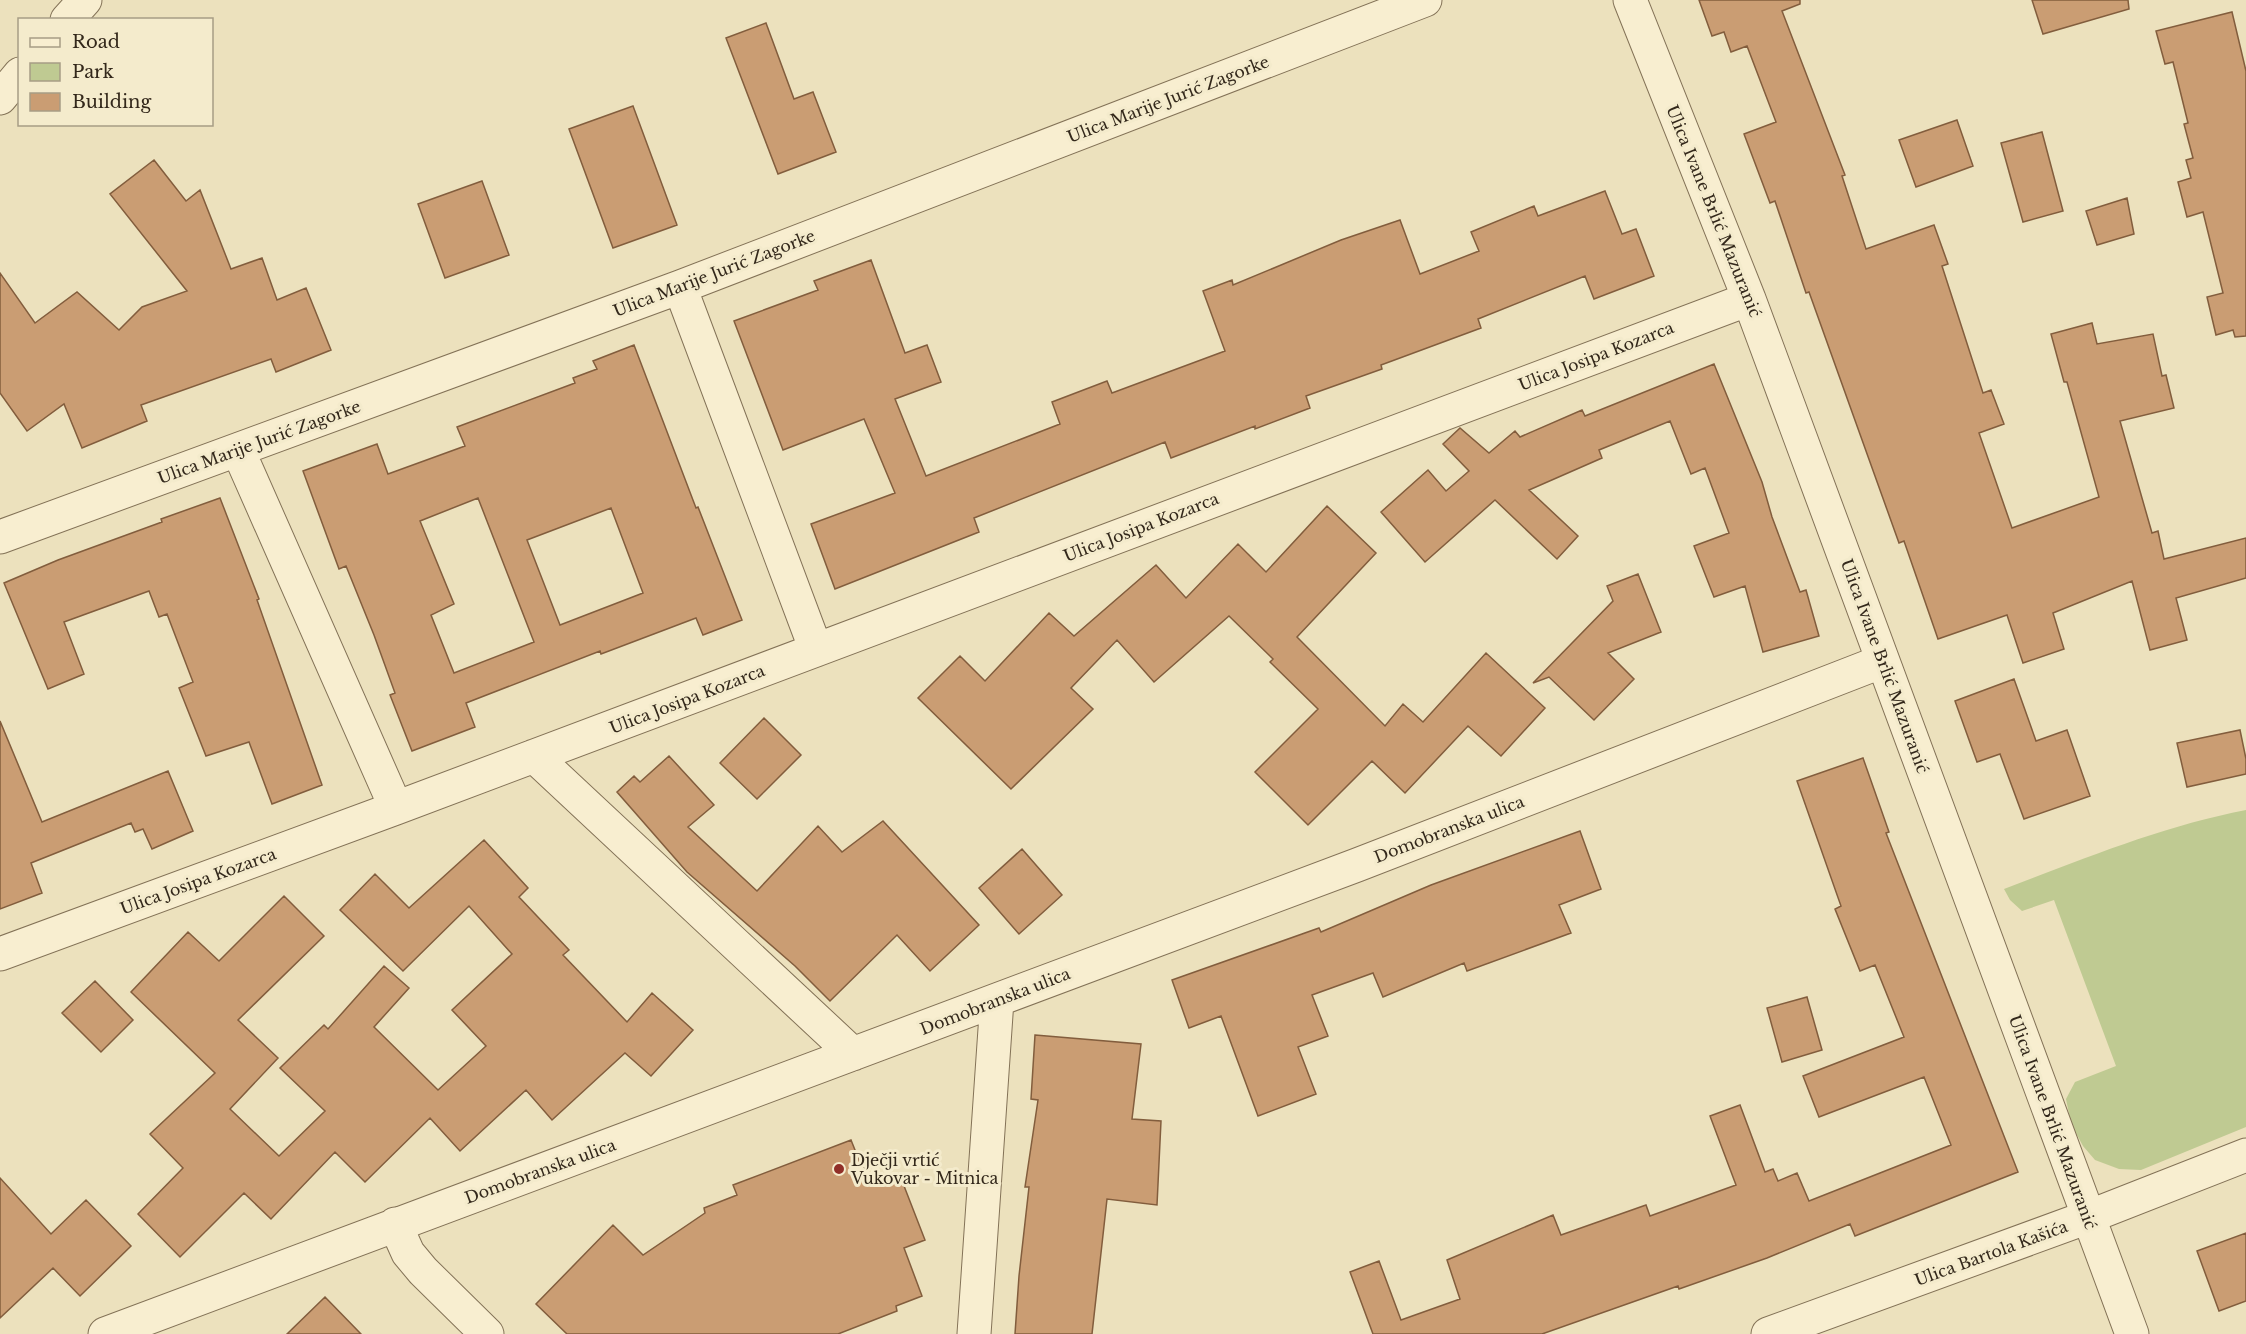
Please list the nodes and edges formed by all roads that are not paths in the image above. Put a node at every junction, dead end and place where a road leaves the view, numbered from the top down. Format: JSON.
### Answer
{"nodes":[{"id":1,"x":85,"y":0,"type":"edge"},
{"id":2,"x":1425,"y":0,"type":"edge"},
{"id":3,"x":1630,"y":0,"type":"edge"},
{"id":4,"x":69,"y":18,"type":"edge"},
{"id":5,"x":18,"y":76,"type":"edge"},
{"id":6,"x":0,"y":98,"type":"edge"},
{"id":7,"x":680,"y":286,"type":"junction"},
{"id":8,"x":1749,"y":299,"type":"junction"},
{"id":9,"x":238,"y":450,"type":"junction"},
{"id":10,"x":0,"y":537,"type":"edge"},
{"id":11,"x":816,"y":650,"type":"junction"},
{"id":12,"x":1883,"y":661,"type":"junction"},
{"id":13,"x":534,"y":756,"type":"junction"},
{"id":14,"x":396,"y":808,"type":"junction"},
{"id":15,"x":0,"y":954,"type":"edge"},
{"id":16,"x":997,"y":1000,"type":"junction"},
{"id":17,"x":853,"y":1054,"type":"junction"},
{"id":18,"x":2246,"y":1155,"type":"edge"},
{"id":19,"x":2088,"y":1218,"type":"junction"},
{"id":20,"x":395,"y":1224,"type":"junction"},
{"id":21,"x":105,"y":1334,"type":"edge"},
{"id":22,"x":488,"y":1334,"type":"edge"},
{"id":23,"x":974,"y":1334,"type":"edge"},
{"id":24,"x":1768,"y":1334,"type":"edge"},
{"id":25,"x":2132,"y":1334,"type":"edge"}],
"edges":[{"from":1,"to":4,"type":"street"},
{"from":2,"to":7,"type":"street","name":"Ulica Marije Jurić Zagorke"},
{"from":3,"to":8,"type":"street","name":"Ulica Ivane Brlić Mazuranić"},
{"from":5,"to":6,"type":"street"},
{"from":7,"to":9,"type":"street","name":"Ulica Marije Jurić Zagorke"},
{"from":7,"to":11,"type":"street"},
{"from":8,"to":11,"type":"street","name":"Ulica Josipa Kozarca"},
{"from":8,"to":12,"type":"street","name":"Ulica Ivane Brlić Mazuranić"},
{"from":9,"to":10,"type":"street","name":"Ulica Marije Jurić Zagorke"},
{"from":9,"to":14,"type":"street"},
{"from":11,"to":13,"type":"street","name":"Ulica Josipa Kozarca"},
{"from":12,"to":16,"type":"street","name":"Domobranska ulica"},
{"from":12,"to":19,"type":"street","name":"Ulica Ivane Brlić Mazuranić"},
{"from":13,"to":14,"type":"street","name":"Ulica Josipa Kozarca"},
{"from":13,"to":17,"type":"street"},
{"from":14,"to":15,"type":"street","name":"Ulica Josipa Kozarca"},
{"from":16,"to":17,"type":"street","name":"Domobranska ulica"},
{"from":16,"to":23,"type":"street"},
{"from":17,"to":20,"type":"street","name":"Domobranska ulica"},
{"from":18,"to":19,"type":"street","name":"Ulica Bartola Kašića"},
{"from":19,"to":24,"type":"street","name":"Ulica Bartola Kašića"},
{"from":19,"to":25,"type":"street","name":"Ulica Ivane Brlić Mazuranić"},
{"from":20,"to":21,"type":"street","name":"Domobranska ulica"},
{"from":20,"to":22,"type":"street"}]}
